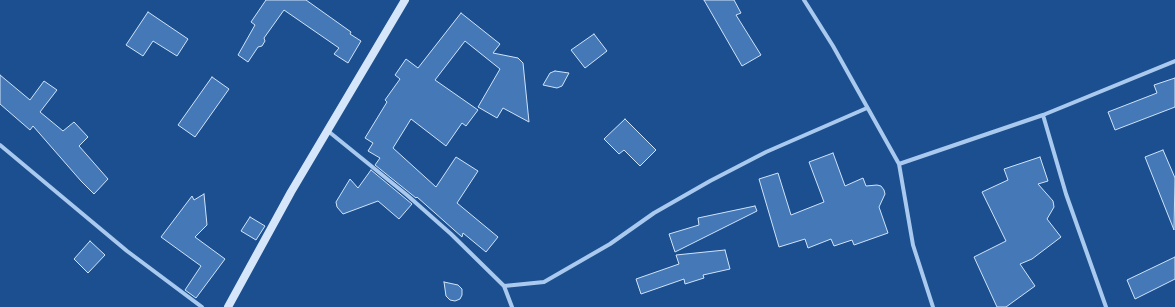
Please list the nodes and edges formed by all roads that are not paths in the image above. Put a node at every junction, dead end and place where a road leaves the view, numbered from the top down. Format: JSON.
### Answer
{"nodes":[{"id":1,"x":405,"y":0,"type":"edge"},
{"id":2,"x":804,"y":0,"type":"edge"},
{"id":3,"x":1175,"y":61,"type":"edge"},
{"id":4,"x":867,"y":108,"type":"junction"},
{"id":5,"x":1043,"y":115,"type":"junction"},
{"id":6,"x":328,"y":130,"type":"junction"},
{"id":7,"x":0,"y":145,"type":"edge"},
{"id":8,"x":899,"y":164,"type":"junction"},
{"id":9,"x":504,"y":286,"type":"junction"},
{"id":10,"x":202,"y":307,"type":"edge"},
{"id":11,"x":228,"y":307,"type":"edge"},
{"id":12,"x":512,"y":307,"type":"edge"},
{"id":13,"x":933,"y":307,"type":"edge"},
{"id":14,"x":1106,"y":307,"type":"edge"}],
"edges":[{"from":1,"to":6,"type":"street"},
{"from":2,"to":4,"type":"street"},
{"from":3,"to":5,"type":"street"},
{"from":4,"to":8,"type":"street"},
{"from":4,"to":9,"type":"street"},
{"from":5,"to":8,"type":"street"},
{"from":5,"to":14,"type":"street"},
{"from":6,"to":9,"type":"street"},
{"from":6,"to":11,"type":"street"},
{"from":7,"to":10,"type":"street"},
{"from":8,"to":13,"type":"street"},
{"from":9,"to":12,"type":"street"}]}
